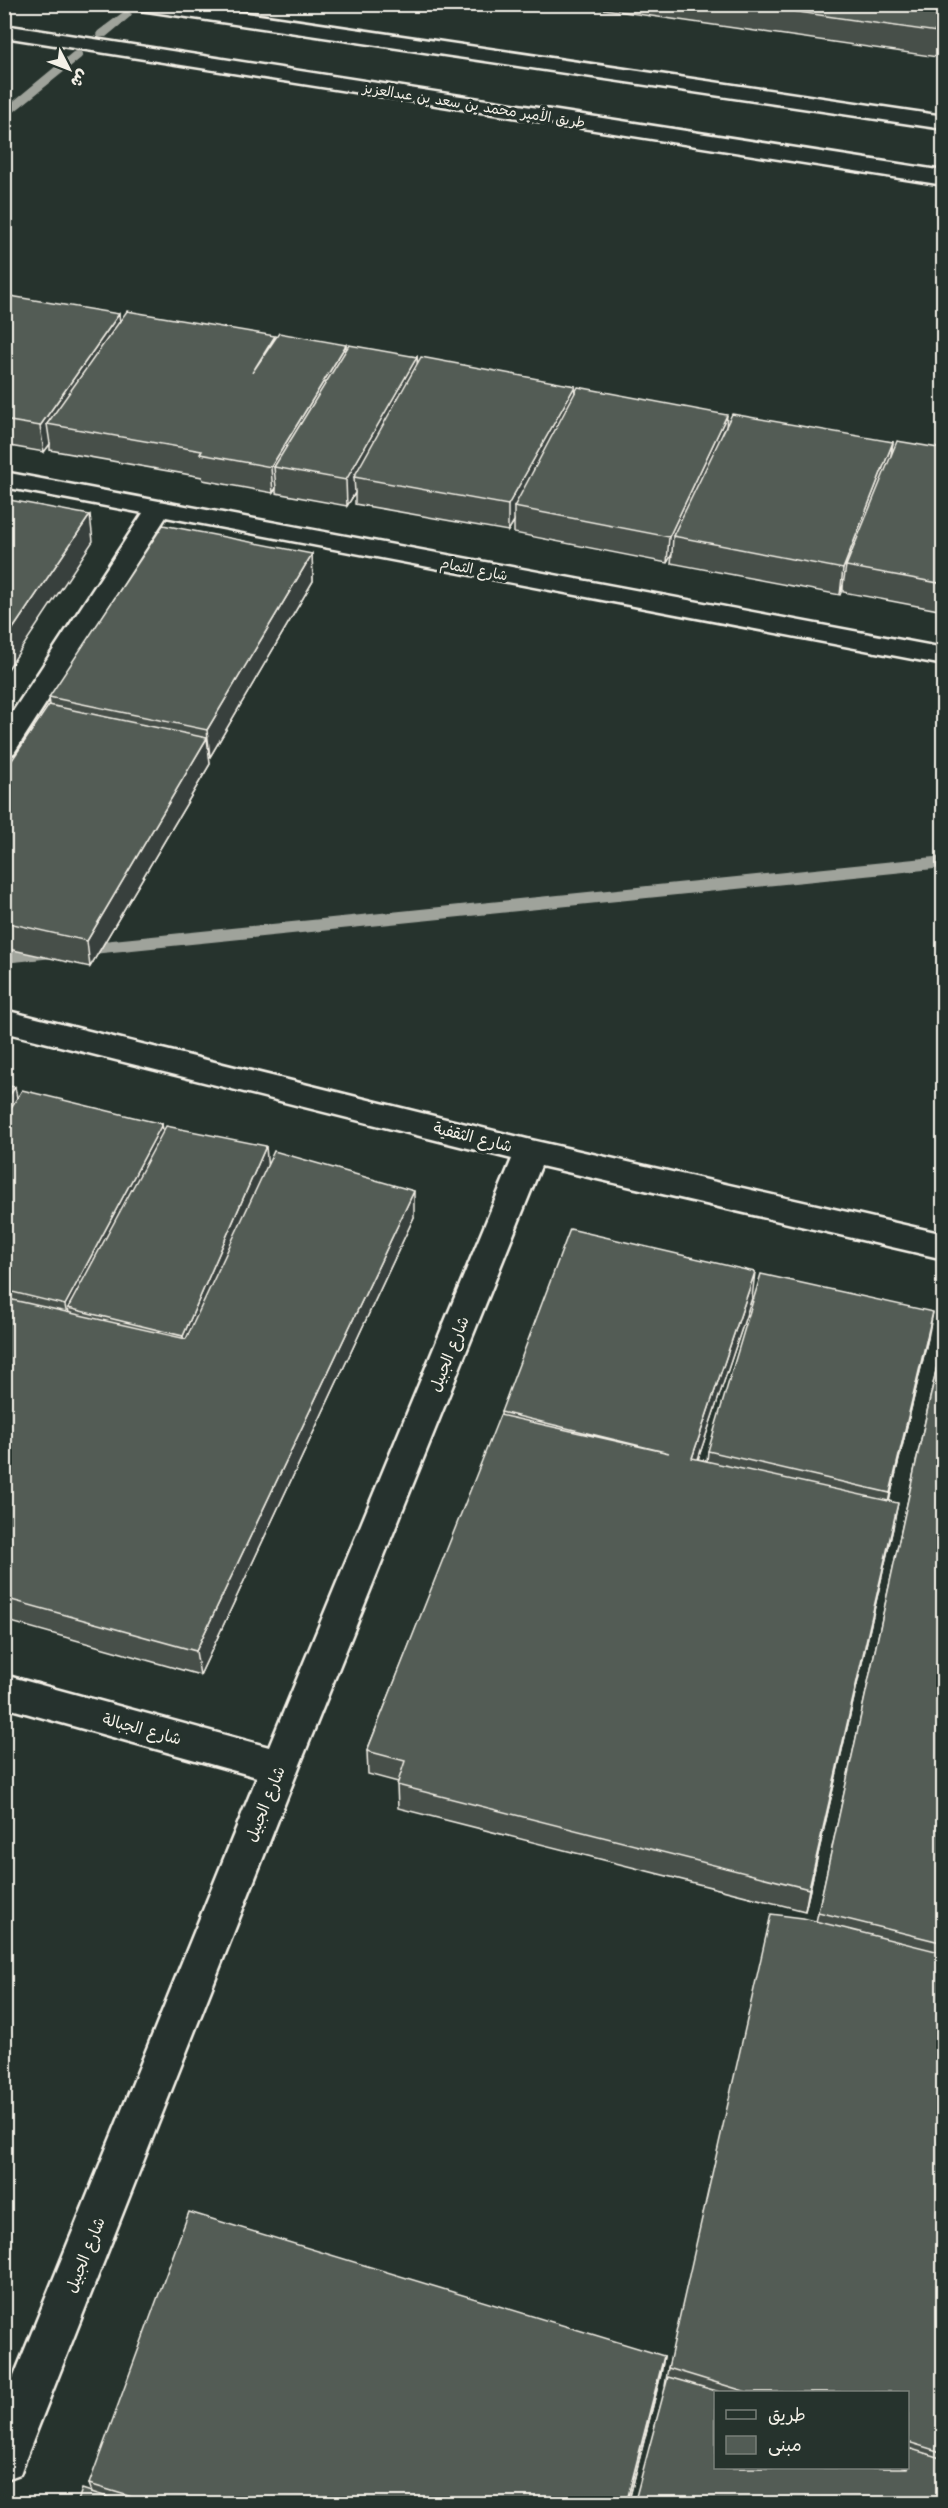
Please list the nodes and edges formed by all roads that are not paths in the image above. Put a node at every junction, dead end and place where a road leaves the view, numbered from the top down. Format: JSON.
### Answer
{"nodes":[{"id":1,"x":140,"y":4,"type":"edge"},
{"id":2,"x":4,"y":32,"type":"edge"},
{"id":3,"x":944,"y":123,"type":"edge"},
{"id":4,"x":944,"y":178,"type":"edge"},
{"id":5,"x":4,"y":479,"type":"edge"},
{"id":6,"x":159,"y":509,"type":"junction"},
{"id":7,"x":944,"y":657,"type":"edge"},
{"id":8,"x":4,"y":747,"type":"edge"},
{"id":9,"x":4,"y":1021,"type":"edge"},
{"id":10,"x":531,"y":1152,"type":"junction"},
{"id":11,"x":944,"y":1247,"type":"edge"},
{"id":12,"x":4,"y":1691,"type":"edge"},
{"id":13,"x":280,"y":1767,"type":"junction"},
{"id":14,"x":4,"y":2458,"type":"edge"}],
"edges":[{"from":1,"to":3,"type":"street"},
{"from":2,"to":4,"type":"street","name":"طريق الأمير محمد بن سعد بن عبدالعزيز"},
{"from":5,"to":6,"type":"street","name":"شارع الثمام"},
{"from":6,"to":7,"type":"street","name":"شارع الثمام"},
{"from":6,"to":8,"type":"street"},
{"from":9,"to":10,"type":"street","name":"شارع الثقفية"},
{"from":10,"to":11,"type":"street","name":"شارع الثقفية"},
{"from":10,"to":13,"type":"street","name":"شارع الجبيل"},
{"from":12,"to":13,"type":"street","name":"شارع الجبالة"},
{"from":13,"to":14,"type":"street","name":"شارع الجبيل"}]}
